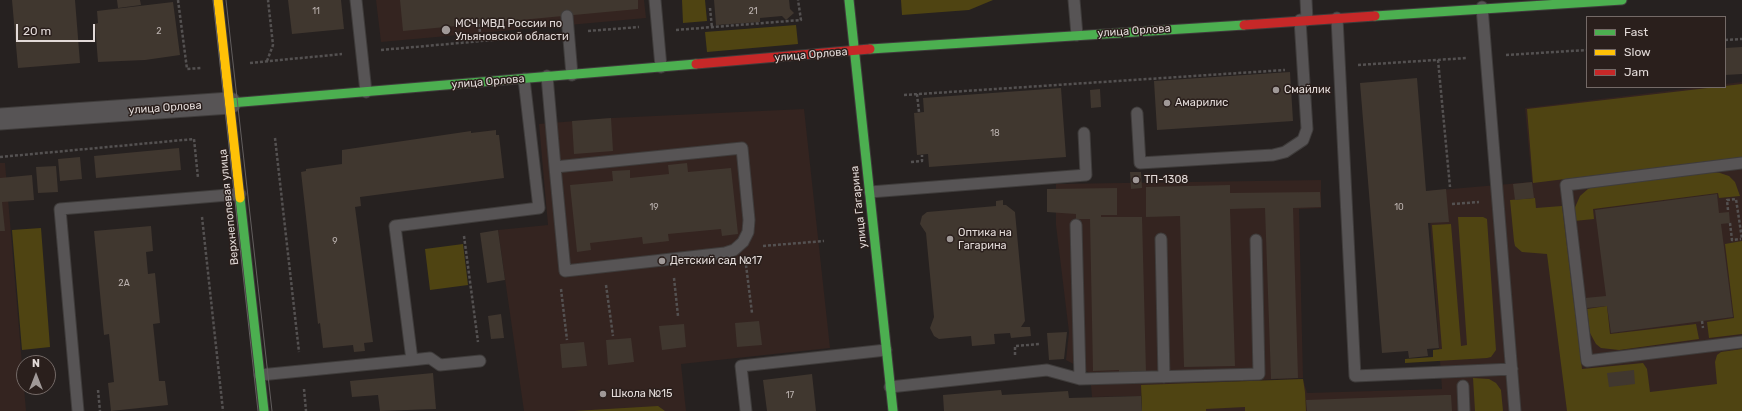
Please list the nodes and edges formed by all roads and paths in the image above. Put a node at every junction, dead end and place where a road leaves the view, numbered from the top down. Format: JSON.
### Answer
{"nodes":[{"id":1,"x":178,"y":0,"type":"edge"},
{"id":2,"x":218,"y":0,"type":"edge"},
{"id":3,"x":268,"y":0,"type":"edge"},
{"id":4,"x":356,"y":0,"type":"edge"},
{"id":5,"x":655,"y":0,"type":"edge"},
{"id":6,"x":798,"y":0,"type":"edge"},
{"id":7,"x":849,"y":0,"type":"edge"},
{"id":8,"x":1074,"y":0,"type":"edge"},
{"id":9,"x":1306,"y":0,"type":"edge"},
{"id":10,"x":1616,"y":0,"type":"edge"},
{"id":11,"x":1482,"y":4,"type":"edge"},
{"id":12,"x":710,"y":8,"type":"dead end"},
{"id":13,"x":567,"y":16,"type":"dead end"},
{"id":14,"x":1337,"y":18,"type":"junction"},
{"id":15,"x":1303,"y":20,"type":"junction"},
{"id":16,"x":479,"y":24,"type":"dead end"},
{"id":17,"x":712,"y":28,"type":"junction"},
{"id":18,"x":658,"y":32,"type":"junction"},
{"id":19,"x":568,"y":33,"type":"junction"},
{"id":20,"x":1077,"y":35,"type":"junction"},
{"id":21,"x":1742,"y":39,"type":"edge"},
{"id":22,"x":1726,"y":40,"type":"edge"},
{"id":23,"x":481,"y":41,"type":"junction"},
{"id":24,"x":1586,"y":50,"type":"edge"},
{"id":25,"x":855,"y":51,"type":"junction"},
{"id":26,"x":361,"y":52,"type":"junction"},
{"id":27,"x":1486,"y":57,"type":"junction"},
{"id":28,"x":1438,"y":60,"type":"junction"},
{"id":29,"x":1339,"y":66,"type":"junction"},
{"id":30,"x":661,"y":67,"type":"junction"},
{"id":31,"x":187,"y":69,"type":"dead end"},
{"id":32,"x":1303,"y":69,"type":"junction"},
{"id":33,"x":572,"y":75,"type":"junction"},
{"id":34,"x":547,"y":76,"type":"junction"},
{"id":35,"x":524,"y":79,"type":"junction"},
{"id":36,"x":366,"y":92,"type":"junction"},
{"id":37,"x":917,"y":94,"type":"junction"},
{"id":38,"x":904,"y":95,"type":"dead end"},
{"id":39,"x":230,"y":103,"type":"junction"},
{"id":40,"x":919,"y":112,"type":"dead end"},
{"id":41,"x":1137,"y":113,"type":"dead end"},
{"id":42,"x":0,"y":119,"type":"edge"},
{"id":43,"x":1084,"y":133,"type":"dead end"},
{"id":44,"x":275,"y":138,"type":"dead end"},
{"id":45,"x":922,"y":155,"type":"dead end"},
{"id":46,"x":0,"y":157,"type":"edge"},
{"id":47,"x":911,"y":162,"type":"dead end"},
{"id":48,"x":1742,"y":163,"type":"edge"},
{"id":49,"x":555,"y":167,"type":"junction"},
{"id":50,"x":1450,"y":187,"type":"dead end"},
{"id":51,"x":870,"y":192,"type":"junction"},
{"id":52,"x":240,"y":194,"type":"junction"},
{"id":53,"x":200,"y":197,"type":"junction"},
{"id":54,"x":1498,"y":201,"type":"junction"},
{"id":55,"x":1452,"y":204,"type":"dead end"},
{"id":56,"x":1728,"y":210,"type":"dead end"},
{"id":57,"x":462,"y":217,"type":"junction"},
{"id":58,"x":1730,"y":223,"type":"dead end"},
{"id":59,"x":1076,"y":225,"type":"dead end"},
{"id":60,"x":1161,"y":239,"type":"dead end"},
{"id":61,"x":1741,"y":239,"type":"edge"},
{"id":62,"x":1256,"y":240,"type":"dead end"},
{"id":63,"x":824,"y":241,"type":"dead end"},
{"id":64,"x":744,"y":245,"type":"junction"},
{"id":65,"x":672,"y":259,"type":"junction"},
{"id":66,"x":604,"y":267,"type":"junction"},
{"id":67,"x":565,"y":271,"type":"junction"},
{"id":68,"x":752,"y":314,"type":"dead end"},
{"id":69,"x":678,"y":316,"type":"dead end"},
{"id":70,"x":613,"y":336,"type":"dead end"},
{"id":71,"x":567,"y":340,"type":"dead end"},
{"id":72,"x":1742,"y":342,"type":"edge"},
{"id":73,"x":1040,"y":344,"type":"dead end"},
{"id":74,"x":1018,"y":345,"type":"dead end"},
{"id":75,"x":886,"y":350,"type":"junction"},
{"id":76,"x":412,"y":360,"type":"junction"},
{"id":77,"x":480,"y":361,"type":"joint"},
{"id":78,"x":1512,"y":370,"type":"junction"},
{"id":79,"x":301,"y":371,"type":"junction"},
{"id":80,"x":260,"y":375,"type":"junction"},
{"id":81,"x":1164,"y":377,"type":"junction"},
{"id":82,"x":1080,"y":379,"type":"junction"},
{"id":83,"x":1462,"y":386,"type":"dead end"},
{"id":84,"x":890,"y":387,"type":"junction"},
{"id":85,"x":97,"y":388,"type":"dead end"},
{"id":86,"x":78,"y":411,"type":"edge"},
{"id":87,"x":100,"y":411,"type":"edge"},
{"id":88,"x":223,"y":411,"type":"edge"},
{"id":89,"x":264,"y":411,"type":"edge"},
{"id":90,"x":306,"y":411,"type":"edge"},
{"id":91,"x":746,"y":411,"type":"edge"},
{"id":92,"x":892,"y":411,"type":"edge"},
{"id":93,"x":1464,"y":411,"type":"edge"},
{"id":94,"x":1515,"y":411,"type":"edge"}],
"edges":[{"from":1,"to":31,"type":"path"},
{"from":2,"to":39,"type":"street","name":"Верхнеполевая улица"},
{"from":3,"to":26,"type":"path"},
{"from":4,"to":26,"type":"lane"},
{"from":5,"to":18,"type":"lane"},
{"from":6,"to":17,"type":"path"},
{"from":7,"to":25,"type":"street","name":"улица Гагарина"},
{"from":8,"to":20,"type":"lane"},
{"from":9,"to":15,"type":"lane"},
{"from":10,"to":11,"type":"street","name":"улица Орлова"},
{"from":11,"to":14,"type":"street","name":"улица Орлова"},
{"from":11,"to":27,"type":"lane"},
{"from":12,"to":17,"type":"path"},
{"from":13,"to":19,"type":"lane"},
{"from":14,"to":15,"type":"street","name":"улица Орлова"},
{"from":14,"to":29,"type":"lane"},
{"from":15,"to":20,"type":"street","name":"улица Орлова"},
{"from":15,"to":32,"type":"lane"},
{"from":16,"to":23,"type":"path"},
{"from":17,"to":18,"type":"path"},
{"from":18,"to":19,"type":"path"},
{"from":18,"to":30,"type":"lane"},
{"from":19,"to":23,"type":"path"},
{"from":19,"to":33,"type":"lane"},
{"from":20,"to":25,"type":"street","name":"улица Орлова"},
{"from":21,"to":22,"type":"path"},
{"from":23,"to":26,"type":"path"},
{"from":24,"to":27,"type":"path"},
{"from":25,"to":30,"type":"street","name":"улица Орлова"},
{"from":25,"to":51,"type":"street","name":"улица Гагарина"},
{"from":26,"to":36,"type":"lane"},
{"from":27,"to":28,"type":"path"},
{"from":27,"to":54,"type":"lane"},
{"from":28,"to":29,"type":"path"},
{"from":28,"to":50,"type":"path"},
{"from":29,"to":78,"type":"lane"},
{"from":30,"to":33,"type":"street","name":"улица Орлова"},
{"from":32,"to":37,"type":"path"},
{"from":32,"to":41,"type":"lane"},
{"from":33,"to":34,"type":"street","name":"улица Орлова"},
{"from":34,"to":35,"type":"street","name":"улица Орлова"},
{"from":34,"to":49,"type":"lane"},
{"from":35,"to":36,"type":"street","name":"улица Орлова"},
{"from":35,"to":57,"type":"lane"},
{"from":36,"to":39,"type":"street","name":"улица Орлова"},
{"from":37,"to":38,"type":"path"},
{"from":37,"to":40,"type":"path"},
{"from":39,"to":42,"type":"street","name":"улица Орлова"},
{"from":39,"to":52,"type":"street","name":"Верхнеполевая улица"},
{"from":43,"to":51,"type":"lane"},
{"from":44,"to":79,"type":"path"},
{"from":45,"to":47,"type":"path"},
{"from":46,"to":53,"type":"path"},
{"from":48,"to":72,"type":"lane"},
{"from":49,"to":64,"type":"lane"},
{"from":49,"to":67,"type":"lane"},
{"from":51,"to":75,"type":"street","name":"улица Гагарина"},
{"from":52,"to":53,"type":"lane"},
{"from":52,"to":80,"type":"street","name":"Верхнеполевая улица"},
{"from":53,"to":86,"type":"lane"},
{"from":53,"to":88,"type":"path"},
{"from":54,"to":55,"type":"path"},
{"from":54,"to":78,"type":"lane"},
{"from":56,"to":61,"type":"path"},
{"from":57,"to":76,"type":"lane"},
{"from":57,"to":77,"type":"path"},
{"from":58,"to":61,"type":"path"},
{"from":59,"to":82,"type":"lane"},
{"from":60,"to":81,"type":"lane"},
{"from":62,"to":81,"type":"lane"},
{"from":63,"to":64,"type":"path"},
{"from":64,"to":65,"type":"lane"},
{"from":64,"to":68,"type":"path"},
{"from":65,"to":66,"type":"lane"},
{"from":65,"to":69,"type":"path"},
{"from":66,"to":67,"type":"lane"},
{"from":66,"to":70,"type":"path"},
{"from":67,"to":71,"type":"path"},
{"from":73,"to":74,"type":"path"},
{"from":75,"to":84,"type":"street","name":"улица Гагарина"},
{"from":75,"to":91,"type":"lane"},
{"from":76,"to":77,"type":"lane"},
{"from":76,"to":79,"type":"lane"},
{"from":78,"to":94,"type":"lane"},
{"from":79,"to":80,"type":"lane"},
{"from":79,"to":90,"type":"path"},
{"from":80,"to":89,"type":"street","name":"Верхнеполевая улица"},
{"from":81,"to":82,"type":"lane"},
{"from":82,"to":84,"type":"lane"},
{"from":83,"to":93,"type":"lane"},
{"from":84,"to":92,"type":"street","name":"улица Гагарина"},
{"from":85,"to":87,"type":"path"}]}
